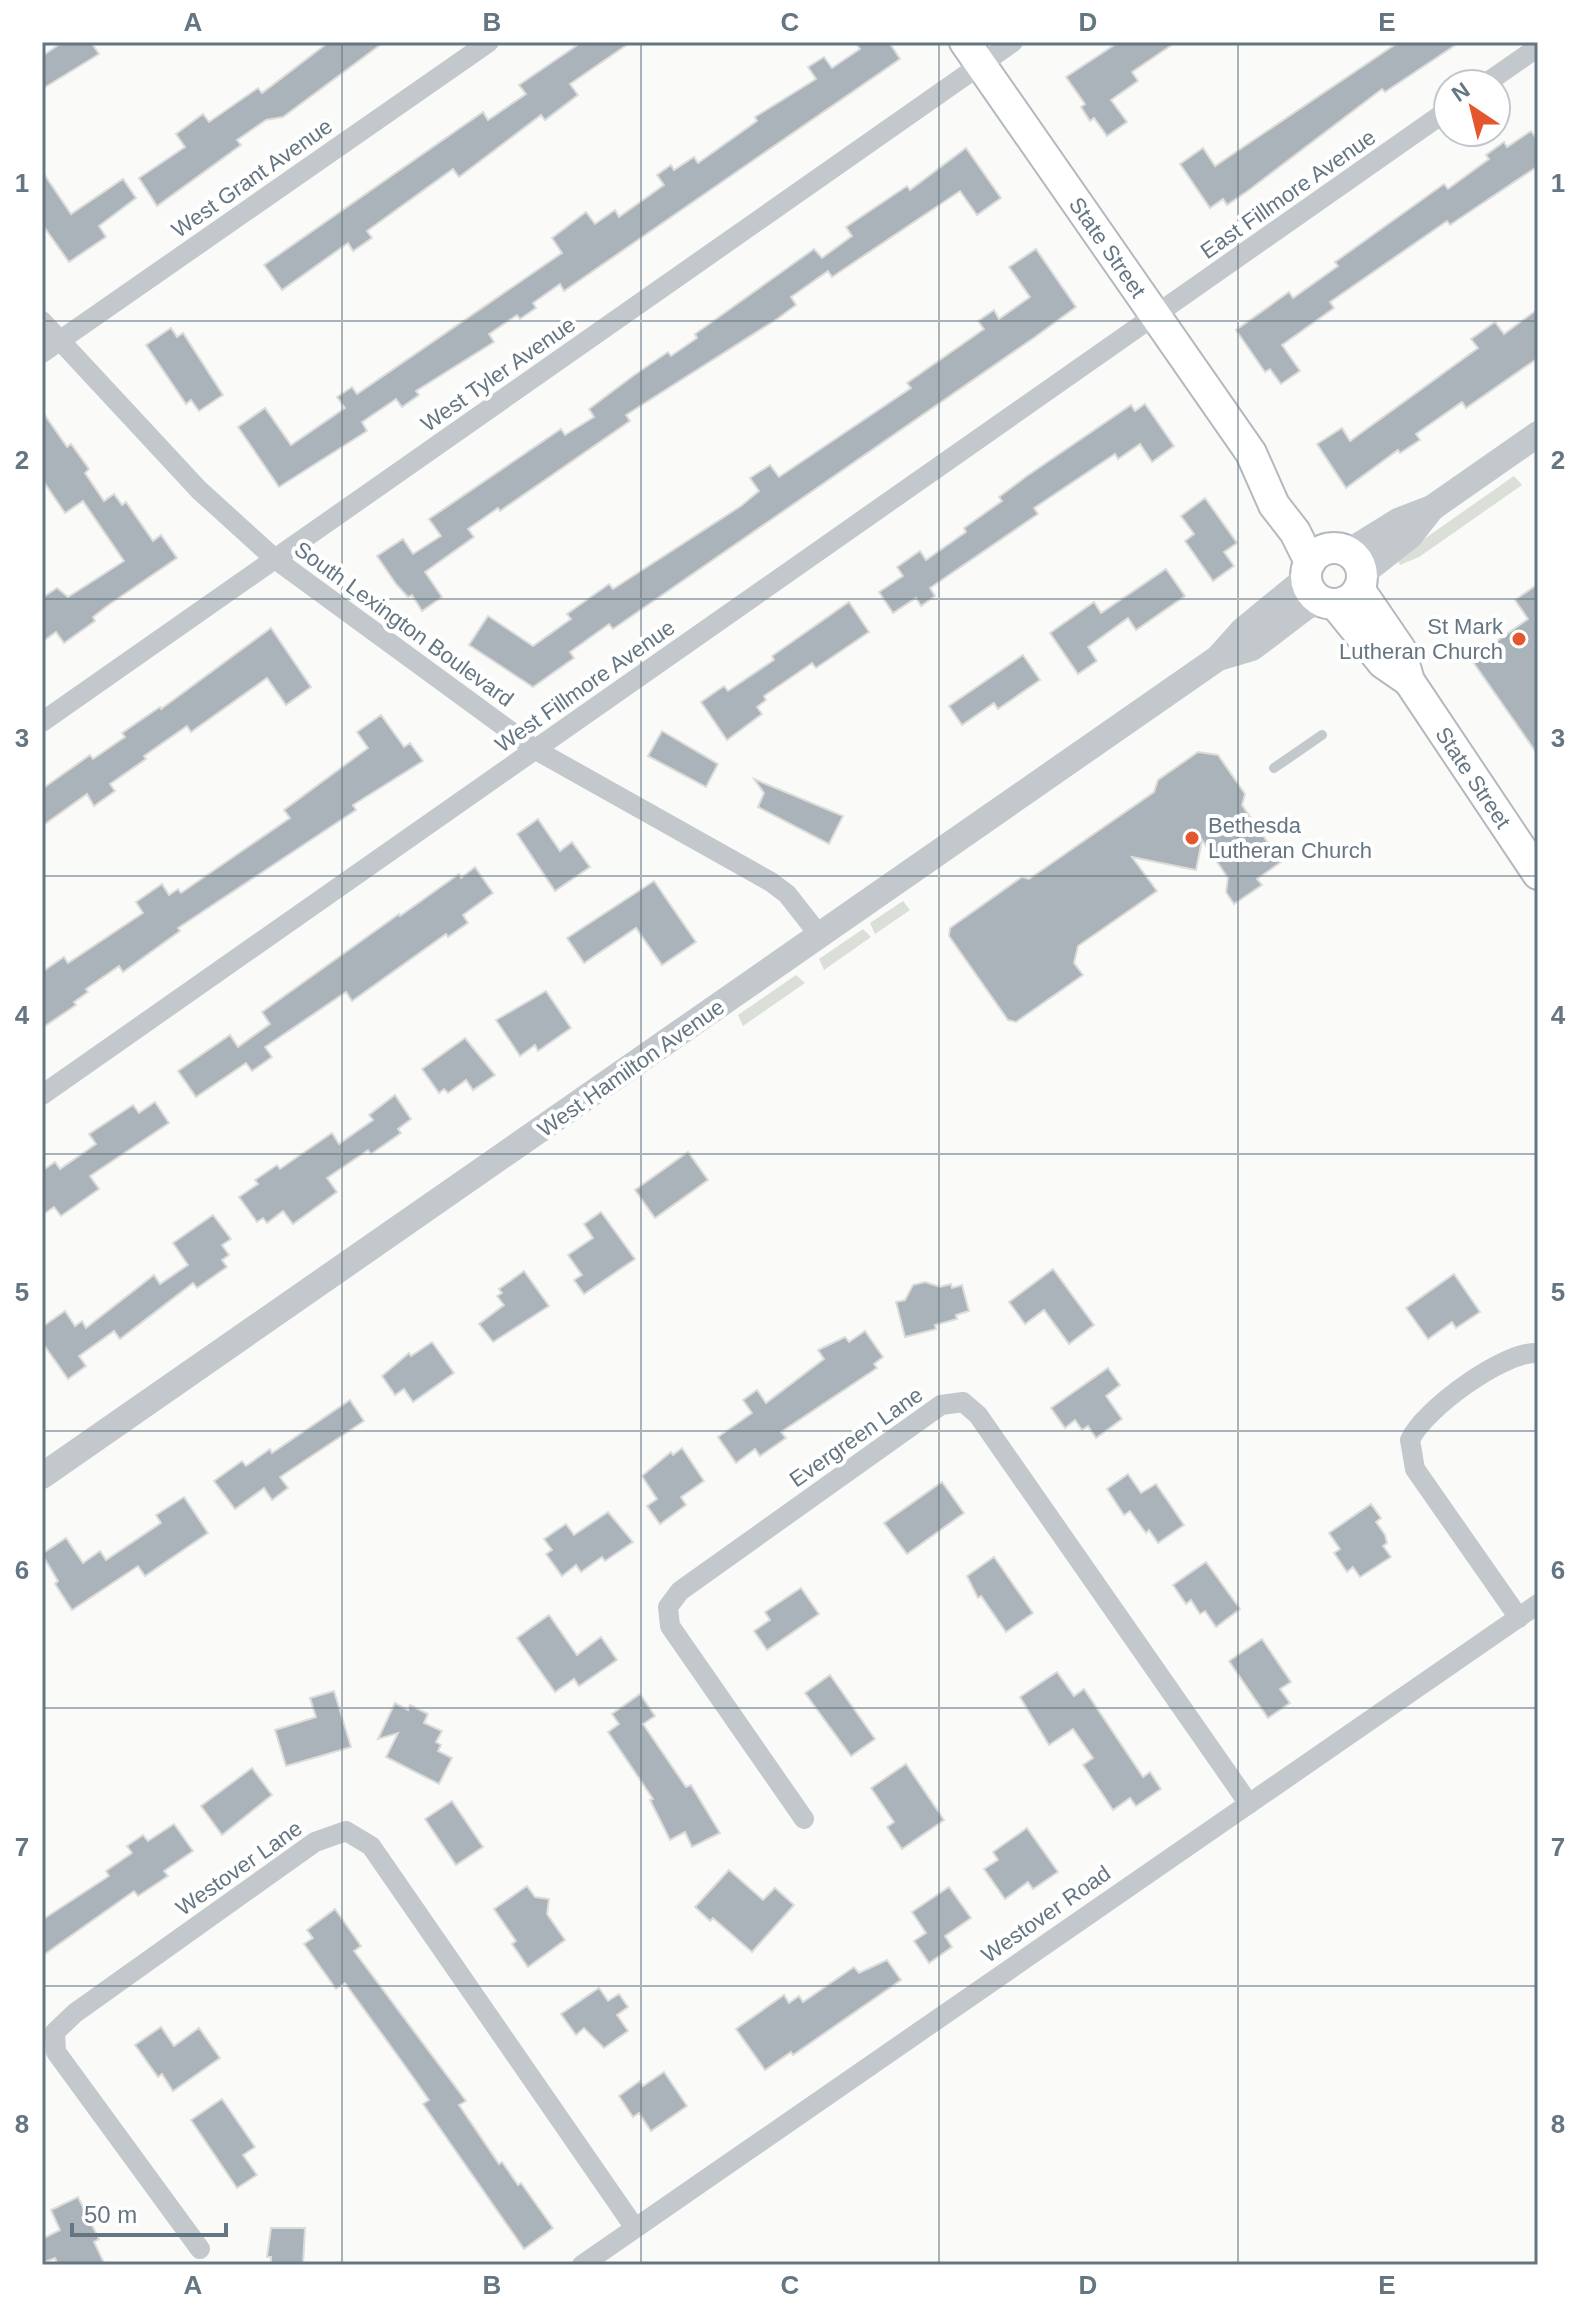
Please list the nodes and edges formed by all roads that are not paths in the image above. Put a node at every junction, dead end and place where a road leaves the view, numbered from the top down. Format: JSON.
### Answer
{"nodes":[{"id":1,"x":489,"y":42,"type":"edge"},
{"id":2,"x":1013,"y":42,"type":"edge"},
{"id":3,"x":1538,"y":47,"type":"edge"},
{"id":4,"x":973,"y":53,"type":"edge"},
{"id":5,"x":1508,"y":68,"type":"edge"},
{"id":6,"x":1432,"y":121,"type":"edge"},
{"id":7,"x":1156,"y":317,"type":"junction"},
{"id":8,"x":42,"y":321,"type":"edge"},
{"id":9,"x":60,"y":341,"type":"junction"},
{"id":10,"x":42,"y":353,"type":"edge"},
{"id":11,"x":1538,"y":434,"type":"edge"},
{"id":12,"x":275,"y":559,"type":"junction"},
{"id":13,"x":1334,"y":576,"type":"junction"},
{"id":14,"x":42,"y":722,"type":"edge"},
{"id":15,"x":1322,"y":735,"type":"dead end"},
{"id":16,"x":536,"y":750,"type":"junction"},
{"id":17,"x":1274,"y":768,"type":"dead end"},
{"id":18,"x":1538,"y":874,"type":"edge"},
{"id":19,"x":820,"y":936,"type":"junction"},
{"id":20,"x":42,"y":1095,"type":"edge"},
{"id":21,"x":1538,"y":1353,"type":"edge"},
{"id":22,"x":42,"y":1476,"type":"edge"},
{"id":23,"x":1538,"y":1604,"type":"edge"},
{"id":24,"x":1519,"y":1618,"type":"junction"},
{"id":25,"x":1249,"y":1804,"type":"junction"},
{"id":26,"x":804,"y":1819,"type":"dead end"},
{"id":27,"x":635,"y":2228,"type":"junction"},
{"id":28,"x":200,"y":2249,"type":"dead end"},
{"id":29,"x":582,"y":2265,"type":"edge"}],
"edges":[{"from":1,"to":9,"type":"street","name":"West Grant Avenue"},
{"from":2,"to":4,"type":"street","name":"West Tyler Avenue"},
{"from":3,"to":5,"type":"street"},
{"from":4,"to":7,"type":"main road","name":"State Street"},
{"from":4,"to":12,"type":"street","name":"West Tyler Avenue"},
{"from":6,"to":7,"type":"street","name":"East Fillmore Avenue"},
{"from":7,"to":13,"type":"main road","name":"State Street"},
{"from":7,"to":16,"type":"street","name":"West Fillmore Avenue"},
{"from":8,"to":9,"type":"street","name":"South Lexington Boulevard"},
{"from":9,"to":10,"type":"street","name":"West Grant Avenue"},
{"from":9,"to":12,"type":"street","name":"South Lexington Boulevard"},
{"from":11,"to":13,"type":"street","name":"West Hamilton Avenue"},
{"from":12,"to":14,"type":"street","name":"West Tyler Avenue"},
{"from":12,"to":16,"type":"street","name":"South Lexington Boulevard"},
{"from":13,"to":18,"type":"main road","name":"State Street"},
{"from":13,"to":19,"type":"street","name":"West Hamilton Avenue"},
{"from":15,"to":17,"type":"lane"},
{"from":16,"to":19,"type":"street","name":"South Lexington Boulevard"},
{"from":16,"to":20,"type":"street","name":"West Fillmore Avenue"},
{"from":19,"to":22,"type":"street","name":"West Hamilton Avenue"},
{"from":21,"to":24,"type":"street"},
{"from":23,"to":24,"type":"street","name":"Westover Road"},
{"from":24,"to":25,"type":"street","name":"Westover Road"},
{"from":25,"to":26,"type":"street","name":"Evergreen Lane"},
{"from":25,"to":27,"type":"street","name":"Westover Road"},
{"from":27,"to":28,"type":"street","name":"Westover Lane"},
{"from":27,"to":29,"type":"street","name":"Westover Road"}]}
